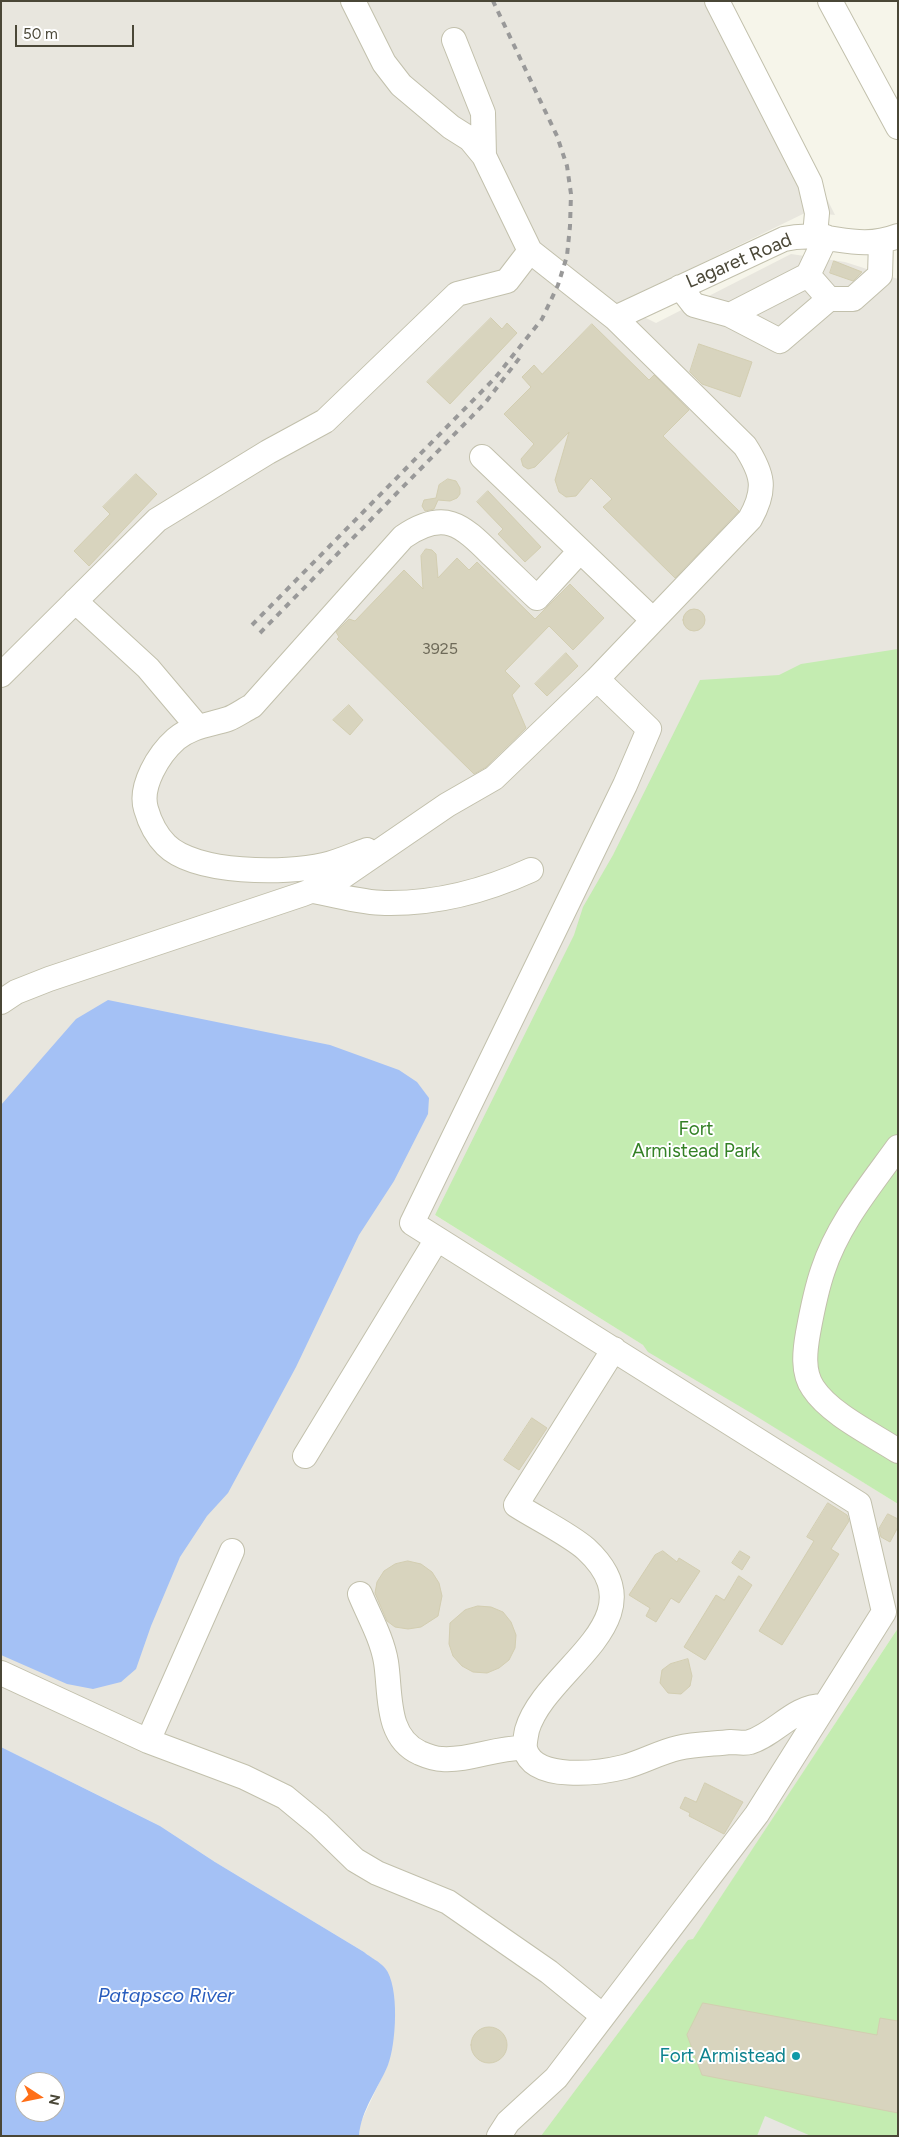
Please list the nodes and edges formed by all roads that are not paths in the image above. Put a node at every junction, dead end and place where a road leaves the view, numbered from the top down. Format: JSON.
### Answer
{"nodes":[{"id":1,"x":353,"y":1,"type":"edge"},
{"id":2,"x":717,"y":1,"type":"edge"},
{"id":3,"x":830,"y":1,"type":"edge"},
{"id":4,"x":454,"y":40,"type":"dead end"},
{"id":5,"x":898,"y":127,"type":"edge"},
{"id":6,"x":484,"y":156,"type":"junction"},
{"id":7,"x":821,"y":236,"type":"junction"},
{"id":8,"x":889,"y":239,"type":"edge"},
{"id":9,"x":530,"y":251,"type":"junction"},
{"id":10,"x":808,"y":275,"type":"junction"},
{"id":11,"x":680,"y":287,"type":"junction"},
{"id":12,"x":828,"y":299,"type":"junction"},
{"id":13,"x":730,"y":316,"type":"junction"},
{"id":14,"x":615,"y":318,"type":"junction"},
{"id":15,"x":482,"y":457,"type":"dead end"},
{"id":16,"x":580,"y":552,"type":"junction"},
{"id":17,"x":75,"y":601,"type":"junction"},
{"id":18,"x":653,"y":620,"type":"junction"},
{"id":19,"x":1,"y":675,"type":"edge"},
{"id":20,"x":596,"y":679,"type":"junction"},
{"id":21,"x":197,"y":726,"type":"junction"},
{"id":22,"x":398,"y":840,"type":"junction"},
{"id":23,"x":531,"y":870,"type":"dead end"},
{"id":24,"x":313,"y":891,"type":"junction"},
{"id":25,"x":1,"y":1002,"type":"edge"},
{"id":26,"x":898,"y":1147,"type":"edge"},
{"id":27,"x":437,"y":1239,"type":"junction"},
{"id":28,"x":614,"y":1349,"type":"junction"},
{"id":29,"x":898,"y":1451,"type":"edge"},
{"id":30,"x":305,"y":1456,"type":"dead end"},
{"id":31,"x":232,"y":1551,"type":"dead end"},
{"id":32,"x":360,"y":1594,"type":"dead end"},
{"id":33,"x":1,"y":1673,"type":"edge"},
{"id":34,"x":823,"y":1706,"type":"junction"},
{"id":35,"x":148,"y":1741,"type":"junction"},
{"id":36,"x":525,"y":1748,"type":"junction"},
{"id":37,"x":603,"y":2016,"type":"junction"},
{"id":38,"x":499,"y":2136,"type":"edge"}],
"edges":[{"from":1,"to":6,"type":"street"},
{"from":2,"to":7,"type":"street"},
{"from":3,"to":5,"type":"street"},
{"from":4,"to":6,"type":"street"},
{"from":6,"to":9,"type":"street"},
{"from":7,"to":8,"type":"street","name":"Lagaret Road"},
{"from":7,"to":10,"type":"street"},
{"from":7,"to":11,"type":"street","name":"Lagaret Road"},
{"from":8,"to":12,"type":"street"},
{"from":9,"to":14,"type":"street"},
{"from":9,"to":17,"type":"street"},
{"from":10,"to":12,"type":"street"},
{"from":10,"to":13,"type":"street"},
{"from":11,"to":13,"type":"street"},
{"from":11,"to":14,"type":"street","name":"Lagaret Road"},
{"from":12,"to":13,"type":"street"},
{"from":14,"to":18,"type":"street"},
{"from":15,"to":16,"type":"street"},
{"from":16,"to":18,"type":"street"},
{"from":16,"to":21,"type":"street"},
{"from":17,"to":19,"type":"street"},
{"from":17,"to":21,"type":"street"},
{"from":18,"to":20,"type":"street"},
{"from":20,"to":22,"type":"street"},
{"from":20,"to":27,"type":"street"},
{"from":21,"to":22,"type":"street"},
{"from":22,"to":24,"type":"street"},
{"from":23,"to":24,"type":"street"},
{"from":24,"to":25,"type":"street"},
{"from":26,"to":29,"type":"street"},
{"from":27,"to":28,"type":"street"},
{"from":27,"to":30,"type":"street"},
{"from":28,"to":34,"type":"street"},
{"from":28,"to":36,"type":"street"},
{"from":31,"to":35,"type":"street"},
{"from":32,"to":36,"type":"street"},
{"from":33,"to":35,"type":"street"},
{"from":34,"to":36,"type":"street"},
{"from":34,"to":37,"type":"street"},
{"from":35,"to":37,"type":"street"},
{"from":37,"to":38,"type":"street"}]}
